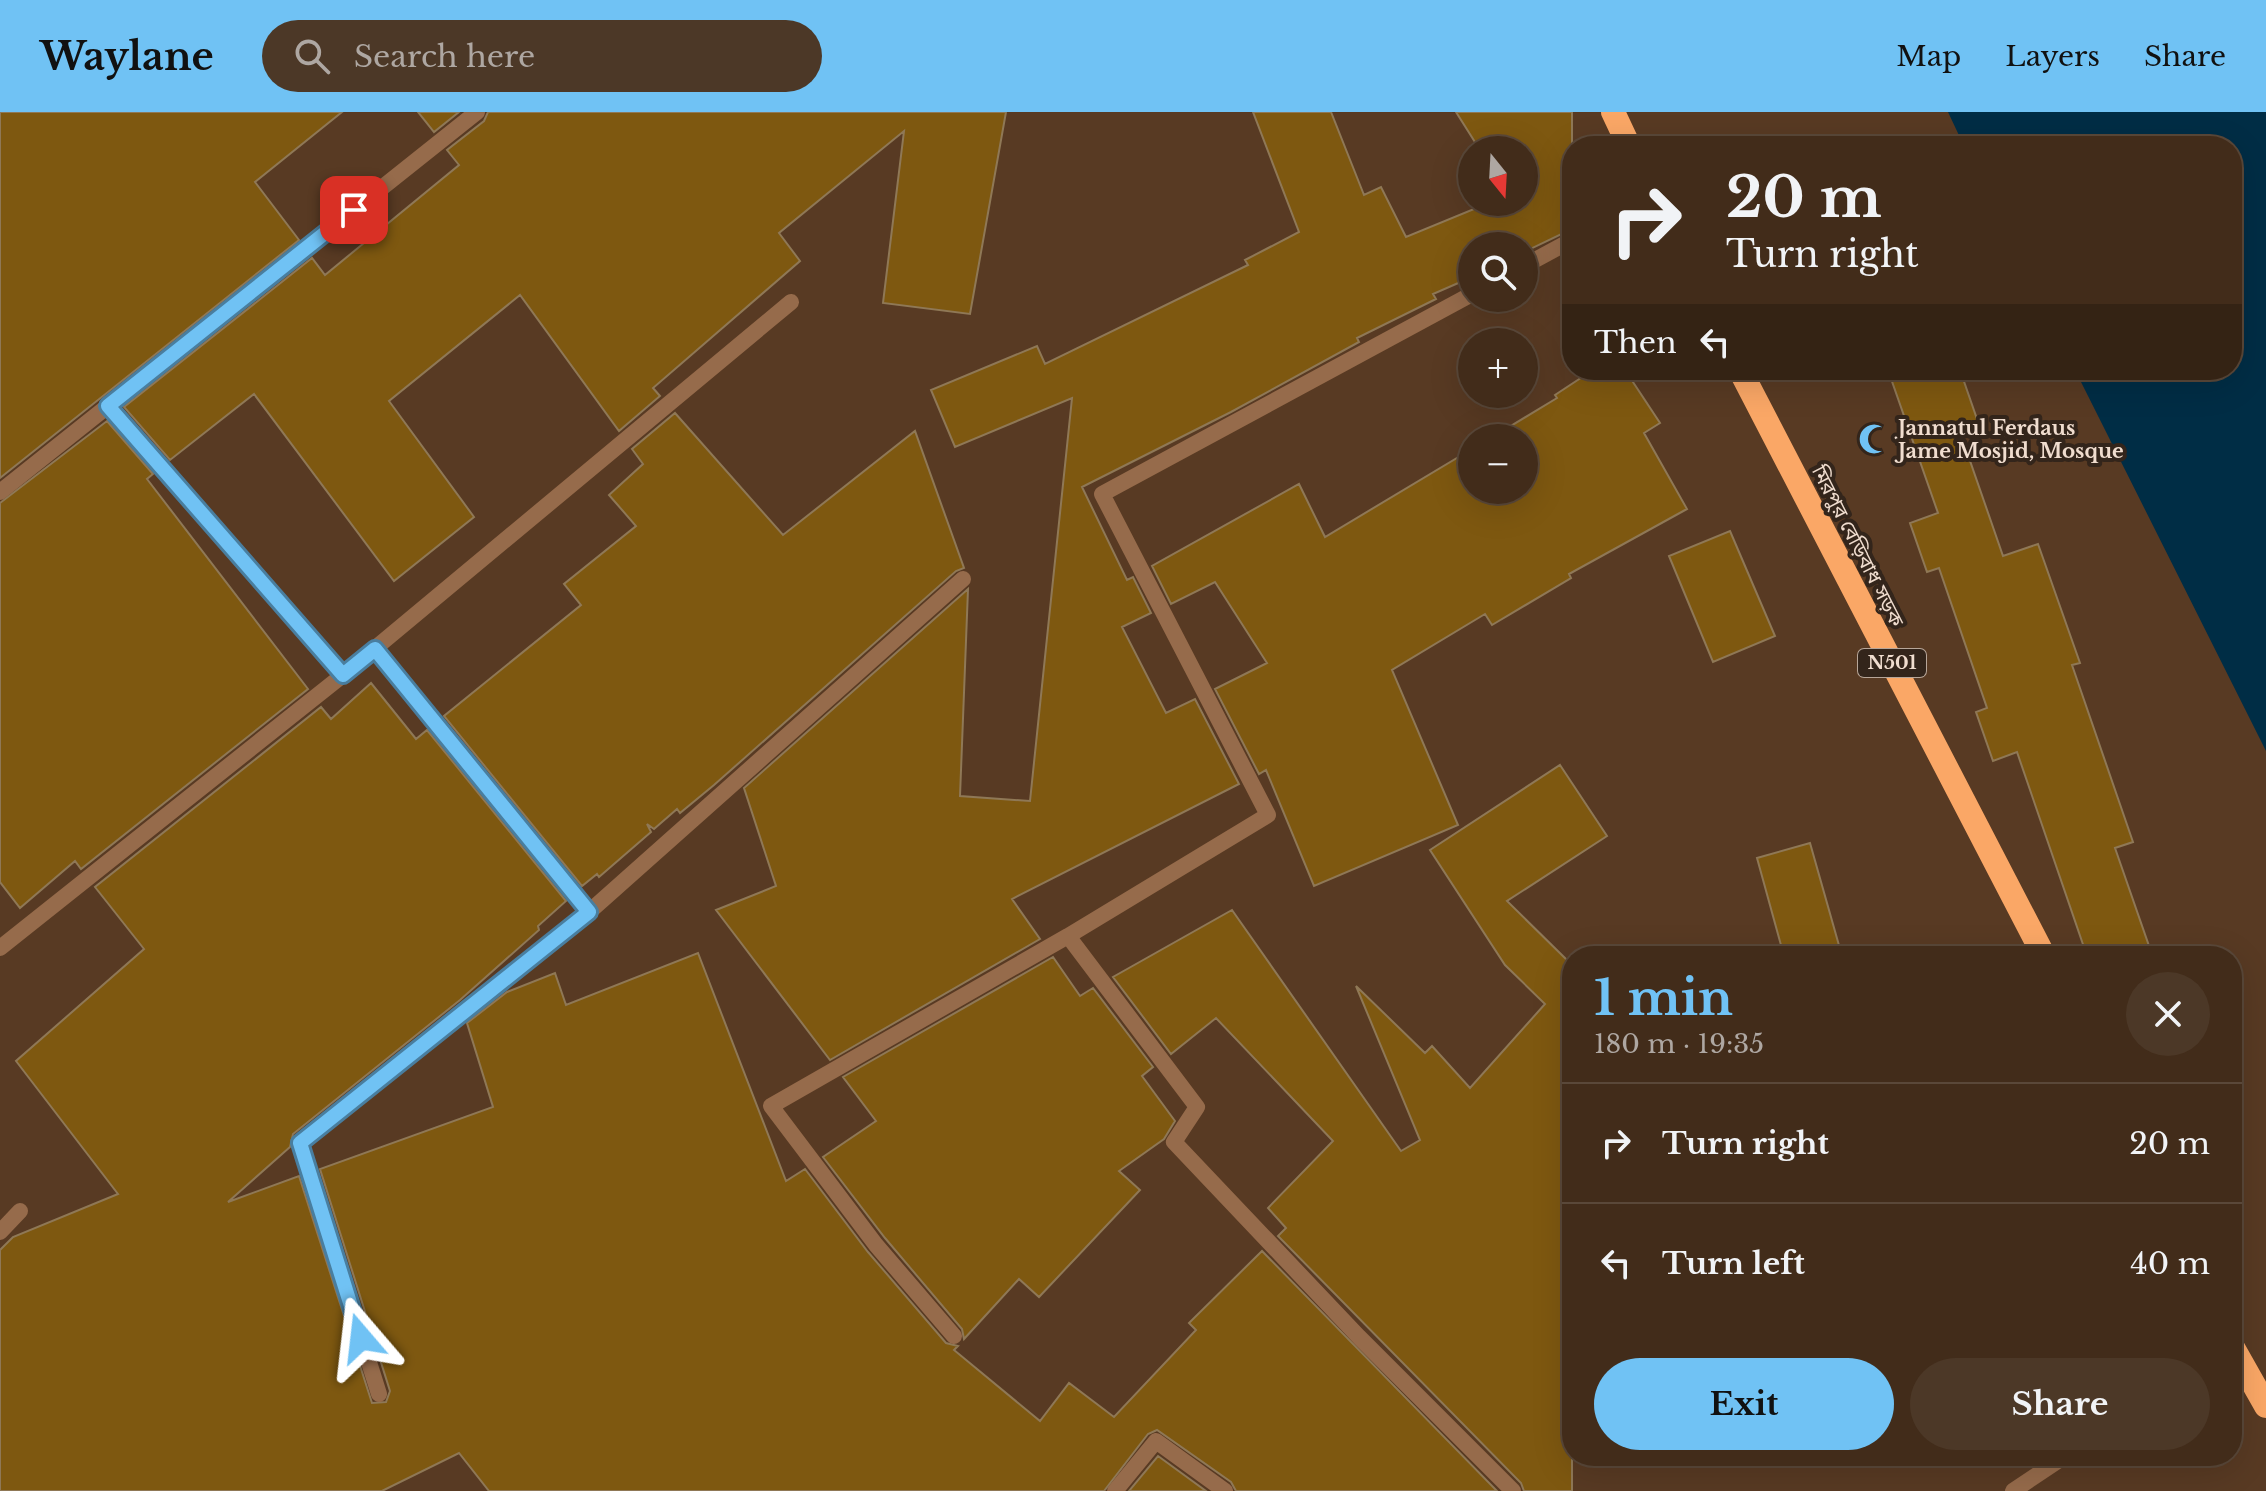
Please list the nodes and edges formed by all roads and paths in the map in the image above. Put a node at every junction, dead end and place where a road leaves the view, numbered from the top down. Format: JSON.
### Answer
{"nodes":[{"id":1,"x":477,"y":112,"type":"edge"},
{"id":2,"x":1613,"y":112,"type":"edge"},
{"id":3,"x":1624,"y":136,"type":"edge"},
{"id":4,"x":1562,"y":245,"type":"edge"},
{"id":5,"x":1538,"y":258,"type":"edge"},
{"id":6,"x":791,"y":302,"type":"dead end"},
{"id":7,"x":1458,"y":302,"type":"edge"},
{"id":8,"x":1745,"y":380,"type":"edge"},
{"id":9,"x":108,"y":406,"type":"junction"},
{"id":10,"x":0,"y":492,"type":"edge"},
{"id":11,"x":963,"y":579,"type":"dead end"},
{"id":12,"x":375,"y":649,"type":"junction"},
{"id":13,"x":343,"y":675,"type":"junction"},
{"id":14,"x":589,"y":912,"type":"junction"},
{"id":15,"x":1068,"y":936,"type":"junction"},
{"id":16,"x":2039,"y":946,"type":"edge"},
{"id":17,"x":0,"y":948,"type":"edge"},
{"id":18,"x":20,"y":1211,"type":"dead end"},
{"id":19,"x":0,"y":1232,"type":"edge"},
{"id":20,"x":954,"y":1336,"type":"dead end"},
{"id":21,"x":2242,"y":1364,"type":"edge"},
{"id":22,"x":379,"y":1394,"type":"dead end"},
{"id":23,"x":2266,"y":1406,"type":"edge"},
{"id":24,"x":2050,"y":1466,"type":"edge"},
{"id":25,"x":1115,"y":1491,"type":"edge"},
{"id":26,"x":1225,"y":1491,"type":"edge"},
{"id":27,"x":1513,"y":1491,"type":"edge"},
{"id":28,"x":2013,"y":1491,"type":"edge"}],
"edges":[{"from":1,"to":9,"type":"street"},
{"from":2,"to":3,"type":"highway"},
{"from":4,"to":5,"type":"street"},
{"from":6,"to":12,"type":"street"},
{"from":7,"to":15,"type":"street"},
{"from":8,"to":16,"type":"highway","name":"মিরপুর বেড়িবাধ সড়ক","number":"N501"},
{"from":9,"to":10,"type":"street"},
{"from":9,"to":13,"type":"street"},
{"from":11,"to":14,"type":"street"},
{"from":12,"to":13,"type":"street"},
{"from":12,"to":14,"type":"street"},
{"from":13,"to":17,"type":"street"},
{"from":14,"to":22,"type":"street"},
{"from":15,"to":20,"type":"street"},
{"from":15,"to":27,"type":"street"},
{"from":18,"to":19,"type":"street"},
{"from":21,"to":23,"type":"highway"},
{"from":24,"to":28,"type":"street"},
{"from":25,"to":26,"type":"street"}]}
